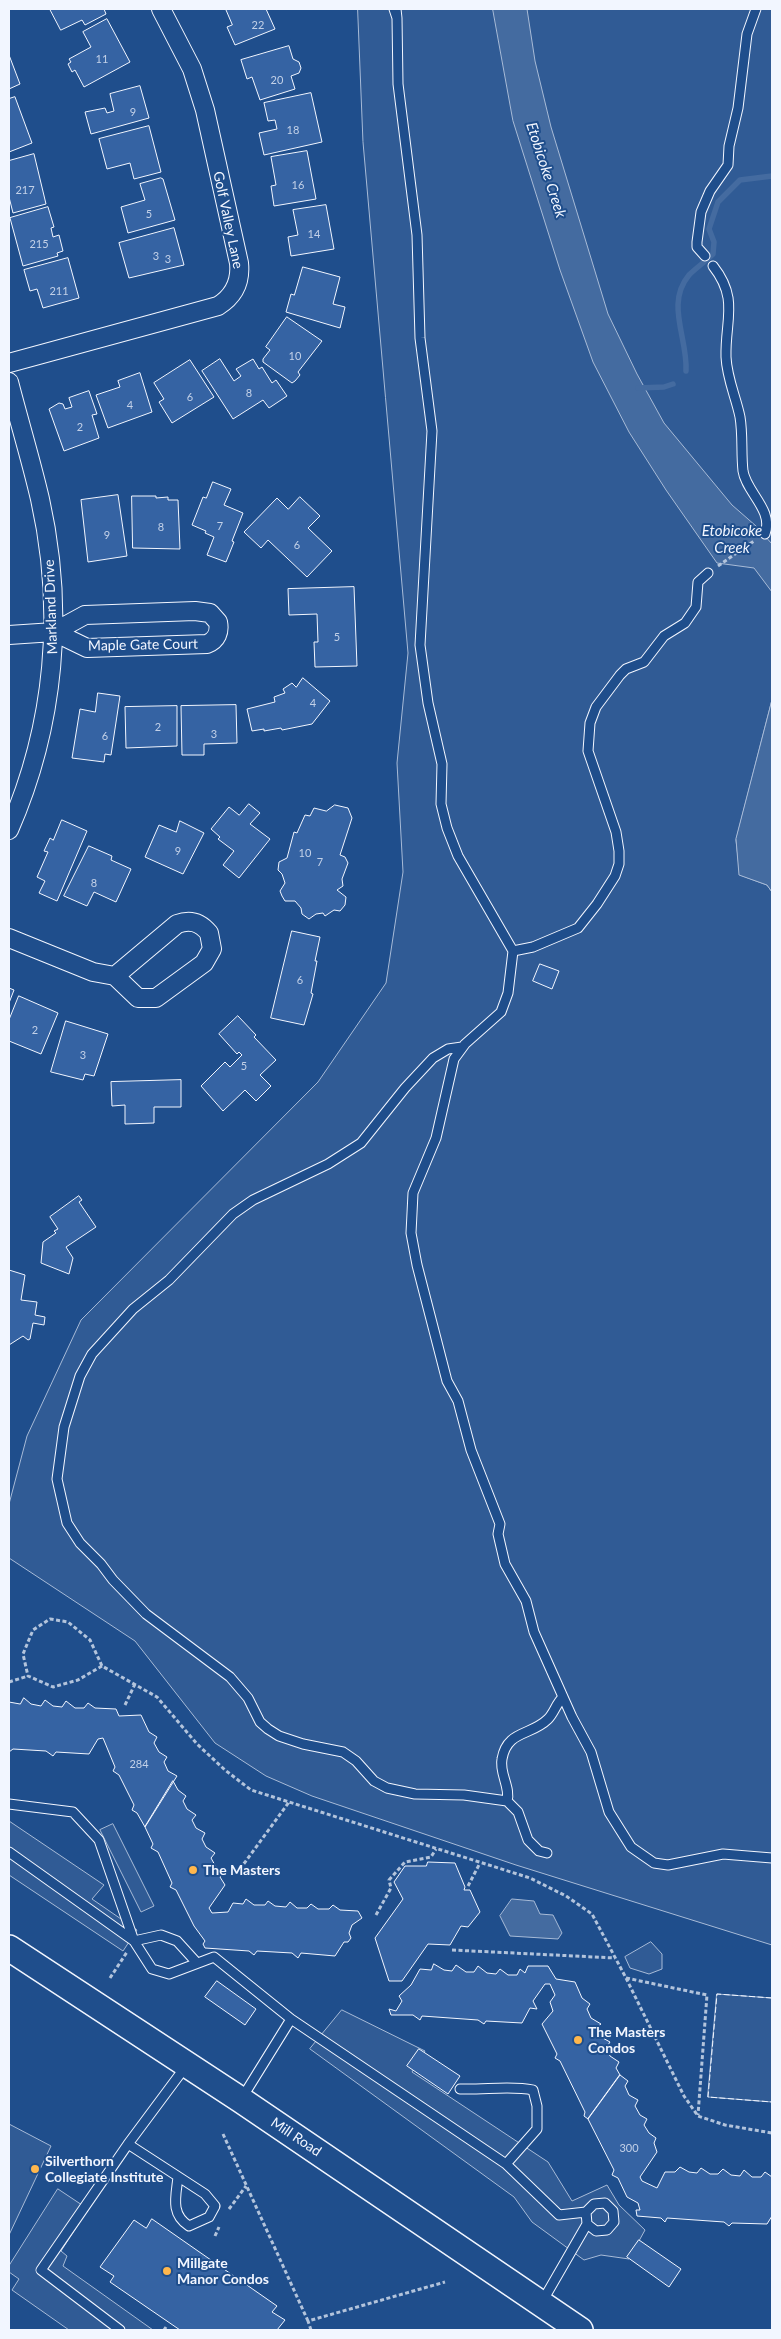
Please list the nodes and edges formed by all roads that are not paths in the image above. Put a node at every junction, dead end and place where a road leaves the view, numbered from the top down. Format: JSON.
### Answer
{"nodes":[{"id":1,"x":161,"y":9,"type":"edge"},
{"id":2,"x":395,"y":9,"type":"edge"},
{"id":3,"x":756,"y":9,"type":"edge"},
{"id":4,"x":704,"y":256,"type":"dead end"},
{"id":5,"x":713,"y":266,"type":"dead end"},
{"id":6,"x":9,"y":363,"type":"edge"},
{"id":7,"x":9,"y":382,"type":"edge"},
{"id":8,"x":765,"y":534,"type":"road end"},
{"id":9,"x":708,"y":574,"type":"road end"},
{"id":10,"x":54,"y":632,"type":"junction"},
{"id":11,"x":9,"y":635,"type":"edge"},
{"id":12,"x":9,"y":830,"type":"edge"},
{"id":13,"x":9,"y":938,"type":"edge"},
{"id":14,"x":512,"y":951,"type":"junction"},
{"id":15,"x":115,"y":976,"type":"junction"},
{"id":16,"x":462,"y":1047,"type":"junction"},
{"id":17,"x":563,"y":1697,"type":"junction"},
{"id":18,"x":507,"y":1801,"type":"junction"},
{"id":19,"x":9,"y":1804,"type":"edge"},
{"id":20,"x":9,"y":1852,"type":"edge"},
{"id":21,"x":547,"y":1853,"type":"dead end"},
{"id":22,"x":772,"y":1858,"type":"edge"},
{"id":23,"x":134,"y":1941,"type":"junction"},
{"id":24,"x":9,"y":1948,"type":"edge"},
{"id":25,"x":197,"y":1963,"type":"junction"},
{"id":26,"x":290,"y":2020,"type":"junction"},
{"id":27,"x":186,"y":2066,"type":"junction"},
{"id":28,"x":460,"y":2089,"type":"dead end"},
{"id":29,"x":241,"y":2100,"type":"junction"},
{"id":30,"x":128,"y":2144,"type":"junction"},
{"id":31,"x":506,"y":2164,"type":"junction"},
{"id":32,"x":178,"y":2177,"type":"junction"},
{"id":33,"x":586,"y":2212,"type":"junction"},
{"id":34,"x":587,"y":2224,"type":"junction"},
{"id":35,"x":541,"y":2304,"type":"junction"},
{"id":36,"x":120,"y":2330,"type":"edge"},
{"id":37,"x":580,"y":2330,"type":"edge"}],
"edges":[{"from":1,"to":6,"type":"street","name":"Golf Valley Lane"},
{"from":2,"to":14,"type":"lane"},
{"from":3,"to":4,"type":"lane"},
{"from":5,"to":8,"type":"lane"},
{"from":7,"to":10,"type":"street","name":"Markland Drive"},
{"from":9,"to":14,"type":"lane"},
{"from":10,"to":10,"type":"street","name":"Maple Gate Court"},
{"from":10,"to":11,"type":"street"},
{"from":10,"to":12,"type":"street","name":"Markland Drive"},
{"from":13,"to":15,"type":"street"},
{"from":14,"to":16,"type":"lane"},
{"from":15,"to":15,"type":"street"},
{"from":16,"to":17,"type":"lane"},
{"from":16,"to":18,"type":"lane"},
{"from":17,"to":18,"type":"lane"},
{"from":17,"to":22,"type":"lane"},
{"from":18,"to":21,"type":"lane"},
{"from":19,"to":23,"type":"lane"},
{"from":20,"to":23,"type":"lane"},
{"from":23,"to":25,"type":"lane"},
{"from":23,"to":25,"type":"lane"},
{"from":24,"to":27,"type":"street","name":"Mill Road"},
{"from":25,"to":26,"type":"lane"},
{"from":26,"to":29,"type":"lane"},
{"from":26,"to":31,"type":"lane"},
{"from":27,"to":29,"type":"street","name":"Mill Road"},
{"from":27,"to":30,"type":"lane"},
{"from":28,"to":31,"type":"lane"},
{"from":29,"to":35,"type":"street","name":"Mill Road"},
{"from":30,"to":32,"type":"lane"},
{"from":30,"to":36,"type":"lane"},
{"from":31,"to":33,"type":"lane"},
{"from":32,"to":32,"type":"lane"},
{"from":33,"to":34,"type":"lane"},
{"from":33,"to":34,"type":"lane"},
{"from":34,"to":35,"type":"lane"},
{"from":35,"to":37,"type":"street","name":"Mill Road"}]}
